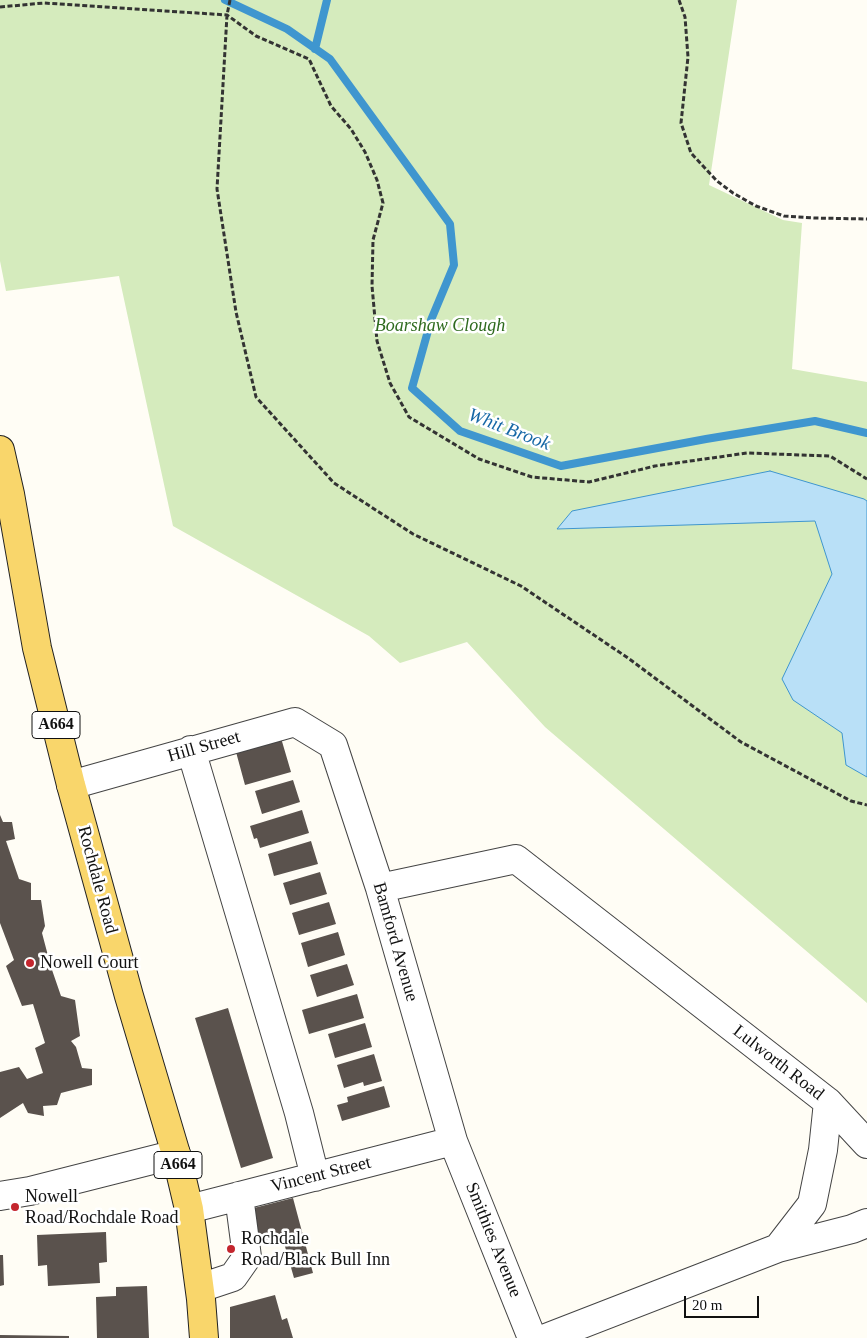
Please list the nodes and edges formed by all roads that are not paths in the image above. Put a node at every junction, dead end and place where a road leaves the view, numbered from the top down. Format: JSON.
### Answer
{"nodes":[{"id":1,"x":0,"y":450,"type":"edge"},
{"id":2,"x":333,"y":745,"type":"joint"},
{"id":3,"x":191,"y":750,"type":"junction"},
{"id":4,"x":71,"y":785,"type":"junction"},
{"id":5,"x":380,"y":888,"type":"junction"},
{"id":6,"x":828,"y":1102,"type":"junction"},
{"id":7,"x":453,"y":1141,"type":"junction"},
{"id":8,"x":867,"y":1144,"type":"edge"},
{"id":9,"x":176,"y":1154,"type":"junction"},
{"id":10,"x":315,"y":1177,"type":"junction"},
{"id":11,"x":0,"y":1196,"type":"edge"},
{"id":12,"x":239,"y":1196,"type":"junction"},
{"id":13,"x":189,"y":1209,"type":"junction"},
{"id":14,"x":867,"y":1223,"type":"edge"},
{"id":15,"x":778,"y":1248,"type":"junction"},
{"id":16,"x":200,"y":1288,"type":"junction"},
{"id":17,"x":204,"y":1338,"type":"edge"},
{"id":18,"x":532,"y":1338,"type":"edge"},
{"id":19,"x":546,"y":1338,"type":"edge"}],
"edges":[{"from":1,"to":4,"type":"main road","name":"Rochdale Road","number":"A664"},
{"from":2,"to":3,"type":"street","name":"Hill Street"},
{"from":2,"to":5,"type":"street","name":"Bamford Avenue"},
{"from":3,"to":4,"type":"street","name":"Hill Street"},
{"from":3,"to":10,"type":"street"},
{"from":4,"to":9,"type":"main road","name":"Rochdale Road","number":"A664"},
{"from":5,"to":6,"type":"street","name":"Lulworth Road"},
{"from":5,"to":7,"type":"street","name":"Bamford Avenue"},
{"from":6,"to":8,"type":"street"},
{"from":6,"to":15,"type":"street","name":"Lulworth Road"},
{"from":7,"to":10,"type":"street","name":"Vincent Street"},
{"from":7,"to":18,"type":"street","name":"Smithies Avenue"},
{"from":9,"to":11,"type":"street"},
{"from":9,"to":13,"type":"main road","name":"Rochdale Road","number":"A664"},
{"from":10,"to":12,"type":"street","name":"Vincent Street"},
{"from":12,"to":13,"type":"street","name":"Vincent Street"},
{"from":12,"to":16,"type":"street"},
{"from":13,"to":16,"type":"main road","name":"Rochdale Road","number":"A664"},
{"from":14,"to":15,"type":"street"},
{"from":15,"to":19,"type":"street"},
{"from":16,"to":17,"type":"main road","name":"Rochdale Road","number":"A664"}]}
